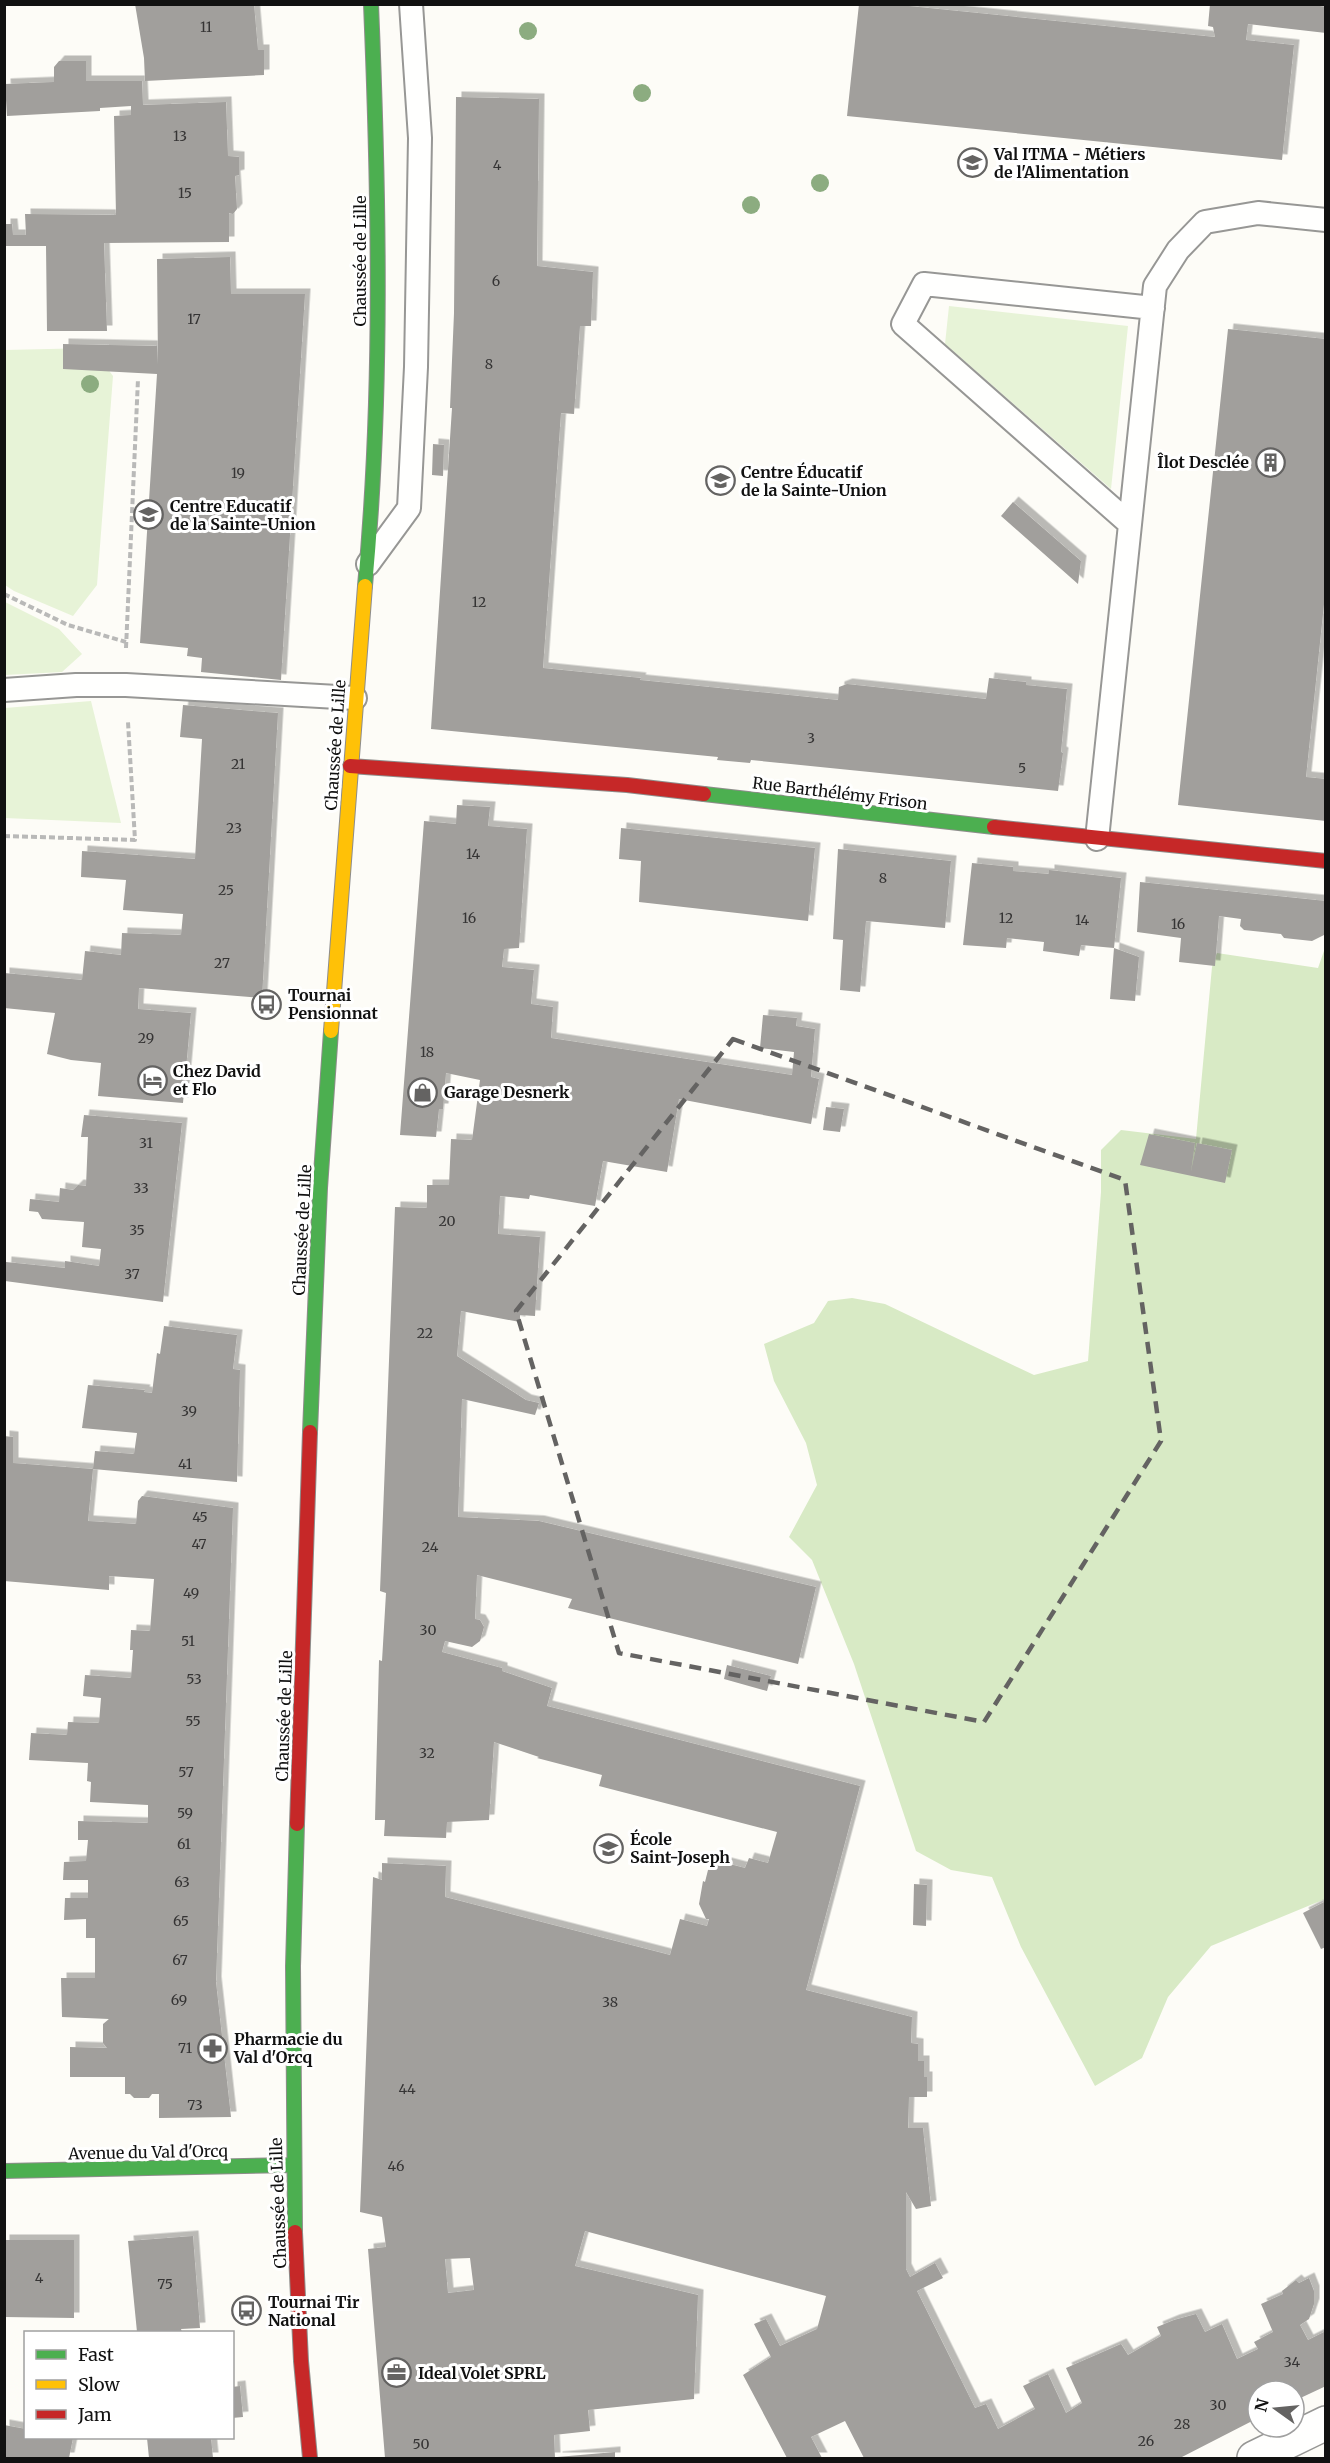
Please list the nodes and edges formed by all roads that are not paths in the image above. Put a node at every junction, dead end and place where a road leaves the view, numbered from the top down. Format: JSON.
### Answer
{"nodes":[{"id":1,"x":371,"y":4,"type":"edge"},
{"id":2,"x":411,"y":4,"type":"edge"},
{"id":3,"x":1326,"y":220,"type":"edge"},
{"id":4,"x":1153,"y":308,"type":"junction"},
{"id":5,"x":1130,"y":524,"type":"junction"},
{"id":6,"x":368,"y":564,"type":"junction"},
{"id":7,"x":4,"y":690,"type":"edge"},
{"id":8,"x":355,"y":698,"type":"junction"},
{"id":9,"x":350,"y":766,"type":"junction"},
{"id":10,"x":1097,"y":839,"type":"junction"},
{"id":11,"x":1326,"y":861,"type":"edge"},
{"id":12,"x":292,"y":2165,"type":"junction"},
{"id":13,"x":4,"y":2171,"type":"edge"},
{"id":14,"x":1326,"y":2423,"type":"edge"},
{"id":15,"x":310,"y":2458,"type":"edge"},
{"id":16,"x":1254,"y":2458,"type":"edge"}],
"edges":[{"from":1,"to":6,"type":"main road","name":"Chaussée de Lille"},
{"from":2,"to":6,"type":"lane"},
{"from":3,"to":4,"type":"lane"},
{"from":4,"to":5,"type":"lane"},
{"from":4,"to":5,"type":"lane"},
{"from":5,"to":10,"type":"lane"},
{"from":6,"to":8,"type":"main road","name":"Chaussée de Lille"},
{"from":7,"to":8,"type":"lane"},
{"from":8,"to":9,"type":"main road","name":"Chaussée de Lille"},
{"from":9,"to":10,"type":"main road","name":"Rue Barthélémy Frison"},
{"from":9,"to":12,"type":"main road","name":"Chaussée de Lille"},
{"from":10,"to":11,"type":"main road","name":"Rue Barthélémy Frison"},
{"from":12,"to":13,"type":"main road","name":"Avenue du Val d'Orcq"},
{"from":12,"to":15,"type":"main road","name":"Chaussée de Lille"},
{"from":14,"to":16,"type":"street"}]}
